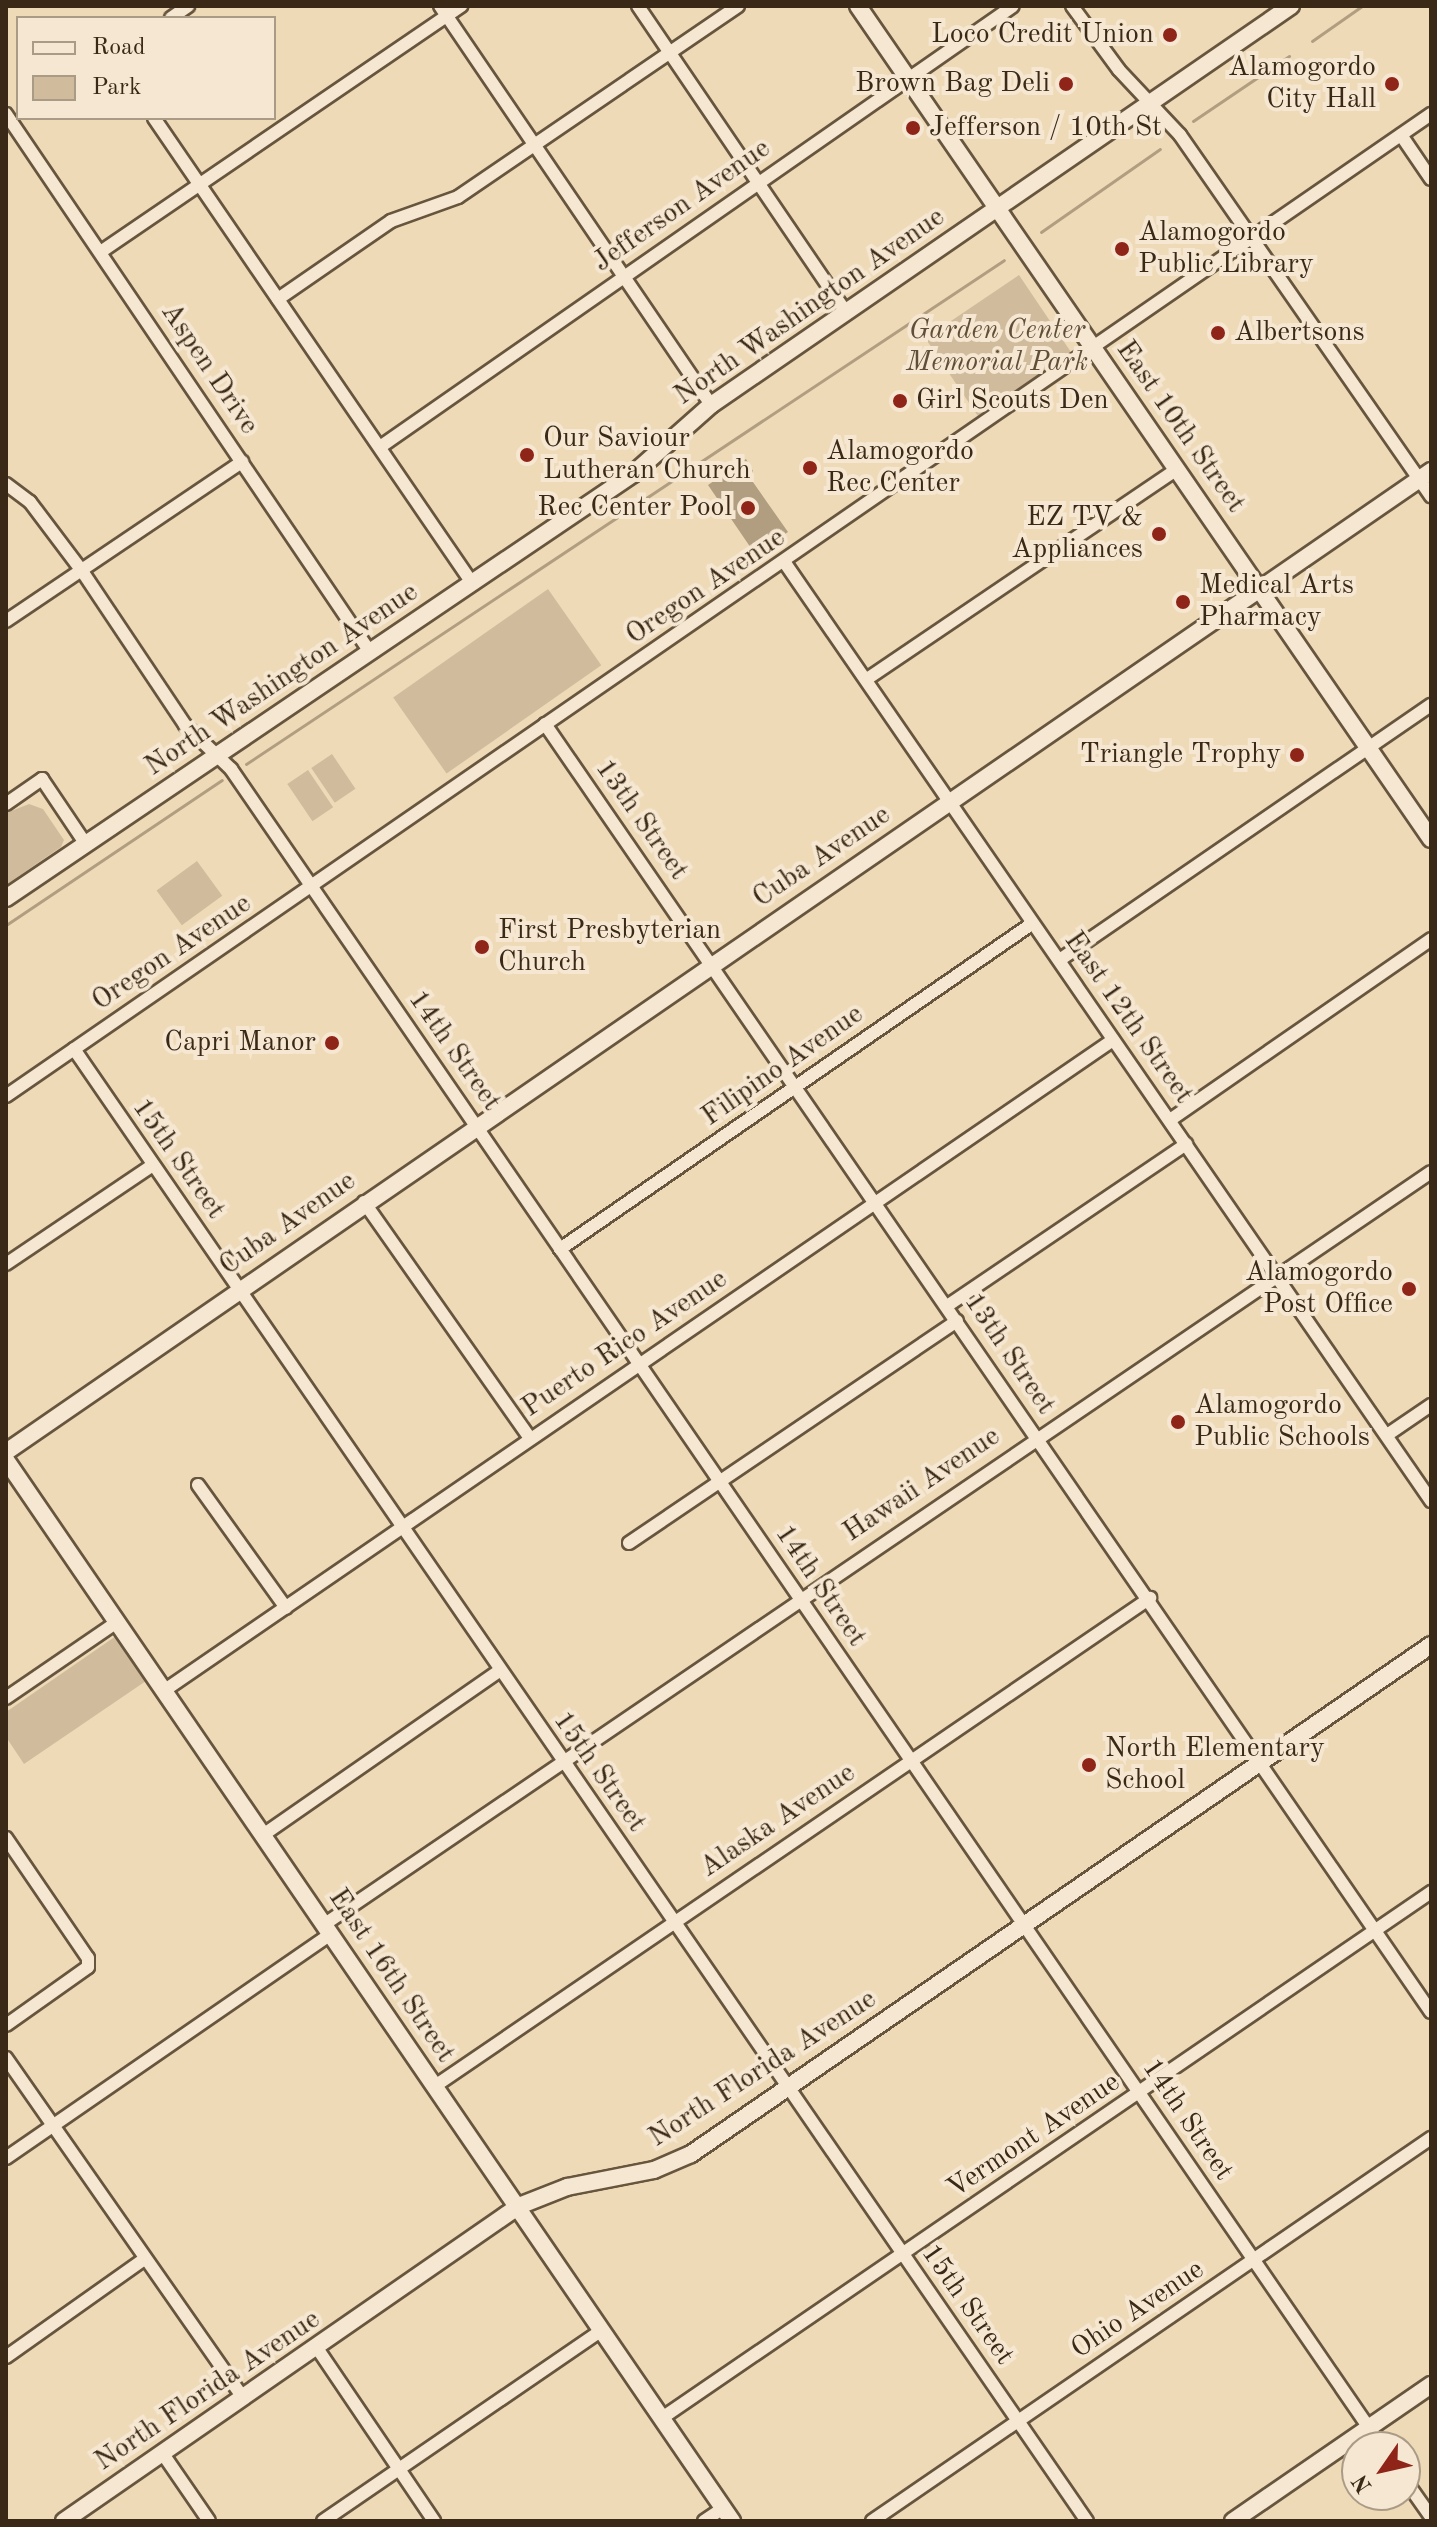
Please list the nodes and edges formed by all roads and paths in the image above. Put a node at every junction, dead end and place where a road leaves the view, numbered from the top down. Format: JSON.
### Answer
{"nodes":[{"id":1,"x":461,"y":6,"type":"edge"},
{"id":2,"x":638,"y":6,"type":"edge"},
{"id":3,"x":738,"y":6,"type":"edge"},
{"id":4,"x":858,"y":6,"type":"edge"},
{"id":5,"x":1013,"y":6,"type":"edge"},
{"id":6,"x":1072,"y":6,"type":"edge"},
{"id":7,"x":1281,"y":9,"type":"edge"},
{"id":8,"x":443,"y":11,"type":"edge"},
{"id":9,"x":670,"y":53,"type":"junction"},
{"id":10,"x":908,"y":79,"type":"junction"},
{"id":11,"x":1152,"y":102,"type":"junction"},
{"id":12,"x":1431,"y":114,"type":"edge"},
{"id":13,"x":14,"y":118,"type":"edge"},
{"id":14,"x":155,"y":120,"type":"edge"},
{"id":15,"x":1401,"y":135,"type":"junction"},
{"id":16,"x":536,"y":145,"type":"junction"},
{"id":17,"x":1431,"y":179,"type":"edge"},
{"id":18,"x":760,"y":181,"type":"junction"},
{"id":19,"x":200,"y":186,"type":"junction"},
{"id":20,"x":997,"y":207,"type":"junction"},
{"id":21,"x":1253,"y":237,"type":"junction"},
{"id":22,"x":102,"y":251,"type":"junction"},
{"id":23,"x":626,"y":275,"type":"junction"},
{"id":24,"x":278,"y":299,"type":"junction"},
{"id":25,"x":846,"y":312,"type":"junction"},
{"id":26,"x":1093,"y":347,"type":"junction"},
{"id":27,"x":711,"y":405,"type":"junction"},
{"id":28,"x":380,"y":447,"type":"junction"},
{"id":29,"x":242,"y":462,"type":"junction"},
{"id":30,"x":1177,"y":469,"type":"junction"},
{"id":31,"x":1425,"y":475,"type":"edge"},
{"id":32,"x":6,"y":484,"type":"edge"},
{"id":33,"x":1431,"y":496,"type":"edge"},
{"id":34,"x":785,"y":563,"type":"junction"},
{"id":35,"x":82,"y":571,"type":"junction"},
{"id":36,"x":472,"y":583,"type":"junction"},
{"id":37,"x":1258,"y":587,"type":"junction"},
{"id":38,"x":6,"y":621,"type":"edge"},
{"id":39,"x":370,"y":652,"type":"junction"},
{"id":40,"x":867,"y":679,"type":"junction"},
{"id":41,"x":1431,"y":705,"type":"edge"},
{"id":42,"x":545,"y":724,"type":"junction"},
{"id":43,"x":1369,"y":748,"type":"junction"},
{"id":44,"x":217,"y":754,"type":"junction"},
{"id":45,"x":950,"y":802,"type":"junction"},
{"id":46,"x":6,"y":804,"type":"edge"},
{"id":47,"x":1431,"y":839,"type":"edge"},
{"id":48,"x":85,"y":843,"type":"junction"},
{"id":49,"x":312,"y":887,"type":"junction"},
{"id":50,"x":6,"y":898,"type":"edge"},
{"id":51,"x":1033,"y":923,"type":"junction"},
{"id":52,"x":1431,"y":939,"type":"edge"},
{"id":53,"x":1061,"y":959,"type":"junction"},
{"id":54,"x":712,"y":964,"type":"junction"},
{"id":55,"x":1113,"y":1040,"type":"junction"},
{"id":56,"x":74,"y":1049,"type":"junction"},
{"id":57,"x":797,"y":1086,"type":"junction"},
{"id":58,"x":6,"y":1096,"type":"edge"},
{"id":59,"x":1170,"y":1120,"type":"junction"},
{"id":60,"x":477,"y":1126,"type":"junction"},
{"id":61,"x":1186,"y":1144,"type":"junction"},
{"id":62,"x":153,"y":1165,"type":"junction"},
{"id":63,"x":1431,"y":1172,"type":"edge"},
{"id":64,"x":877,"y":1201,"type":"junction"},
{"id":65,"x":364,"y":1202,"type":"junction"},
{"id":66,"x":560,"y":1249,"type":"junction"},
{"id":67,"x":6,"y":1264,"type":"edge"},
{"id":68,"x":1278,"y":1277,"type":"junction"},
{"id":69,"x":239,"y":1289,"type":"junction"},
{"id":70,"x":947,"y":1306,"type":"junction"},
{"id":71,"x":957,"y":1321,"type":"junction"},
{"id":72,"x":640,"y":1364,"type":"junction"},
{"id":73,"x":1431,"y":1405,"type":"edge"},
{"id":74,"x":1387,"y":1435,"type":"junction"},
{"id":75,"x":1037,"y":1437,"type":"junction"},
{"id":76,"x":530,"y":1438,"type":"junction"},
{"id":77,"x":6,"y":1452,"type":"edge"},
{"id":78,"x":6,"y":1460,"type":"edge"},
{"id":79,"x":721,"y":1483,"type":"junction"},
{"id":80,"x":198,"y":1485,"type":"dead end"},
{"id":81,"x":1431,"y":1501,"type":"edge"},
{"id":82,"x":403,"y":1527,"type":"junction"},
{"id":83,"x":629,"y":1543,"type":"dead end"},
{"id":84,"x":799,"y":1598,"type":"junction"},
{"id":85,"x":1150,"y":1598,"type":"junction"},
{"id":86,"x":286,"y":1608,"type":"junction"},
{"id":87,"x":117,"y":1622,"type":"junction"},
{"id":88,"x":1431,"y":1645,"type":"edge"},
{"id":89,"x":499,"y":1671,"type":"junction"},
{"id":90,"x":165,"y":1690,"type":"junction"},
{"id":91,"x":6,"y":1698,"type":"edge"},
{"id":92,"x":910,"y":1759,"type":"junction"},
{"id":93,"x":562,"y":1760,"type":"junction"},
{"id":94,"x":1263,"y":1761,"type":"junction"},
{"id":95,"x":263,"y":1835,"type":"junction"},
{"id":96,"x":6,"y":1838,"type":"edge"},
{"id":97,"x":1431,"y":1892,"type":"edge"},
{"id":98,"x":673,"y":1922,"type":"junction"},
{"id":99,"x":1026,"y":1927,"type":"junction"},
{"id":100,"x":328,"y":1929,"type":"junction"},
{"id":101,"x":1375,"y":1932,"type":"junction"},
{"id":102,"x":1431,"y":2012,"type":"edge"},
{"id":103,"x":6,"y":2025,"type":"edge"},
{"id":104,"x":6,"y":2058,"type":"edge"},
{"id":105,"x":435,"y":2086,"type":"junction"},
{"id":106,"x":789,"y":2089,"type":"junction"},
{"id":107,"x":1139,"y":2093,"type":"junction"},
{"id":108,"x":52,"y":2127,"type":"junction"},
{"id":109,"x":1431,"y":2138,"type":"edge"},
{"id":110,"x":6,"y":2158,"type":"edge"},
{"id":111,"x":519,"y":2206,"type":"junction"},
{"id":112,"x":902,"y":2254,"type":"junction"},
{"id":113,"x":143,"y":2260,"type":"junction"},
{"id":114,"x":1254,"y":2260,"type":"junction"},
{"id":115,"x":601,"y":2331,"type":"junction"},
{"id":116,"x":317,"y":2348,"type":"junction"},
{"id":117,"x":6,"y":2357,"type":"edge"},
{"id":118,"x":1431,"y":2385,"type":"edge"},
{"id":119,"x":243,"y":2398,"type":"junction"},
{"id":120,"x":662,"y":2418,"type":"junction"},
{"id":121,"x":1017,"y":2421,"type":"junction"},
{"id":122,"x":1369,"y":2428,"type":"junction"},
{"id":123,"x":1371,"y":2431,"type":"edge"},
{"id":124,"x":163,"y":2454,"type":"junction"},
{"id":125,"x":401,"y":2468,"type":"junction"},
{"id":126,"x":728,"y":2514,"type":"edge"},
{"id":127,"x":64,"y":2521,"type":"edge"},
{"id":128,"x":209,"y":2521,"type":"edge"},
{"id":129,"x":323,"y":2521,"type":"edge"},
{"id":130,"x":434,"y":2521,"type":"edge"},
{"id":131,"x":704,"y":2521,"type":"edge"},
{"id":132,"x":872,"y":2521,"type":"edge"},
{"id":133,"x":1087,"y":2521,"type":"edge"},
{"id":134,"x":1233,"y":2521,"type":"edge"}],
"edges":[{"from":1,"to":8,"type":"street"},
{"from":2,"to":9,"type":"street"},
{"from":3,"to":9,"type":"street"},
{"from":4,"to":10,"type":"main road","name":"East 10th Street"},
{"from":5,"to":10,"type":"street","name":"Jefferson Avenue"},
{"from":6,"to":11,"type":"street"},
{"from":7,"to":11,"type":"main road","name":"North Washington Avenue"},
{"from":8,"to":16,"type":"street"},
{"from":8,"to":19,"type":"street"},
{"from":9,"to":16,"type":"street"},
{"from":9,"to":18,"type":"street"},
{"from":10,"to":18,"type":"street","name":"Jefferson Avenue"},
{"from":10,"to":20,"type":"main road","name":"East 10th Street"},
{"from":11,"to":20,"type":"main road","name":"North Washington Avenue"},
{"from":11,"to":21,"type":"street"},
{"from":12,"to":15,"type":"street","name":"Oregon Avenue"},
{"from":13,"to":22,"type":"street","name":"Aspen Drive"},
{"from":14,"to":19,"type":"street"},
{"from":15,"to":17,"type":"street"},
{"from":15,"to":21,"type":"street","name":"Oregon Avenue"},
{"from":16,"to":23,"type":"street"},
{"from":16,"to":24,"type":"street"},
{"from":18,"to":23,"type":"street","name":"Jefferson Avenue"},
{"from":18,"to":25,"type":"street"},
{"from":19,"to":22,"type":"street"},
{"from":19,"to":24,"type":"street"},
{"from":20,"to":25,"type":"main road","name":"North Washington Avenue"},
{"from":20,"to":26,"type":"main road","name":"East 10th Street"},
{"from":21,"to":26,"type":"street","name":"Oregon Avenue"},
{"from":21,"to":31,"type":"street"},
{"from":22,"to":29,"type":"street","name":"Aspen Drive"},
{"from":23,"to":27,"type":"street"},
{"from":23,"to":28,"type":"street","name":"Jefferson Avenue"},
{"from":24,"to":28,"type":"street"},
{"from":25,"to":27,"type":"main road","name":"North Washington Avenue"},
{"from":26,"to":30,"type":"main road","name":"East 10th Street"},
{"from":26,"to":34,"type":"street","name":"Oregon Avenue"},
{"from":27,"to":36,"type":"main road","name":"North Washington Avenue"},
{"from":28,"to":36,"type":"street"},
{"from":29,"to":35,"type":"street"},
{"from":29,"to":39,"type":"street","name":"Aspen Drive"},
{"from":30,"to":37,"type":"main road","name":"East 10th Street"},
{"from":30,"to":40,"type":"street"},
{"from":31,"to":33,"type":"street"},
{"from":31,"to":37,"type":"main road","name":"Cuba Avenue"},
{"from":32,"to":35,"type":"street","name":"14th Street"},
{"from":34,"to":40,"type":"street","name":"East 12th Street"},
{"from":34,"to":42,"type":"street","name":"Oregon Avenue"},
{"from":35,"to":38,"type":"street"},
{"from":35,"to":44,"type":"street","name":"14th Street"},
{"from":36,"to":39,"type":"main road","name":"North Washington Avenue"},
{"from":37,"to":43,"type":"main road","name":"East 10th Street"},
{"from":37,"to":45,"type":"main road","name":"Cuba Avenue"},
{"from":39,"to":44,"type":"main road","name":"North Washington Avenue"},
{"from":40,"to":45,"type":"street","name":"East 12th Street"},
{"from":41,"to":43,"type":"street"},
{"from":42,"to":49,"type":"street","name":"Oregon Avenue"},
{"from":42,"to":54,"type":"street","name":"13th Street"},
{"from":43,"to":47,"type":"main road","name":"East 10th Street"},
{"from":43,"to":53,"type":"street"},
{"from":44,"to":48,"type":"main road","name":"North Washington Avenue"},
{"from":44,"to":49,"type":"street","name":"14th Street"},
{"from":45,"to":51,"type":"street","name":"East 12th Street"},
{"from":45,"to":54,"type":"main road","name":"Cuba Avenue"},
{"from":46,"to":48,"type":"street"},
{"from":48,"to":50,"type":"main road","name":"North Washington Avenue"},
{"from":49,"to":56,"type":"street","name":"Oregon Avenue"},
{"from":49,"to":60,"type":"street","name":"14th Street"},
{"from":51,"to":53,"type":"street","name":"East 12th Street"},
{"from":51,"to":57,"type":"street","name":"Filipino Avenue"},
{"from":52,"to":59,"type":"street"},
{"from":53,"to":55,"type":"street","name":"East 12th Street"},
{"from":54,"to":57,"type":"street","name":"13th Street"},
{"from":54,"to":60,"type":"main road","name":"Cuba Avenue"},
{"from":55,"to":59,"type":"street","name":"East 12th Street"},
{"from":55,"to":64,"type":"street","name":"Puerto Rico Avenue"},
{"from":56,"to":58,"type":"street","name":"Oregon Avenue"},
{"from":56,"to":62,"type":"street","name":"15th Street"},
{"from":57,"to":64,"type":"street","name":"13th Street"},
{"from":57,"to":66,"type":"street","name":"Filipino Avenue"},
{"from":59,"to":61,"type":"street","name":"East 12th Street"},
{"from":60,"to":65,"type":"main road","name":"Cuba Avenue"},
{"from":60,"to":66,"type":"street","name":"14th Street"},
{"from":61,"to":68,"type":"street","name":"East 12th Street"},
{"from":61,"to":70,"type":"street"},
{"from":62,"to":67,"type":"street"},
{"from":62,"to":69,"type":"street","name":"15th Street"},
{"from":63,"to":68,"type":"street","name":"Hawaii Avenue"},
{"from":64,"to":70,"type":"street","name":"13th Street"},
{"from":64,"to":72,"type":"street","name":"Puerto Rico Avenue"},
{"from":65,"to":69,"type":"main road","name":"Cuba Avenue"},
{"from":65,"to":76,"type":"street"},
{"from":66,"to":72,"type":"street","name":"14th Street"},
{"from":68,"to":74,"type":"street","name":"East 12th Street"},
{"from":68,"to":75,"type":"street","name":"Hawaii Avenue"},
{"from":69,"to":77,"type":"main road","name":"Cuba Avenue"},
{"from":69,"to":82,"type":"street","name":"15th Street"},
{"from":70,"to":71,"type":"street","name":"13th Street"},
{"from":71,"to":75,"type":"street","name":"13th Street"},
{"from":71,"to":79,"type":"street"},
{"from":72,"to":76,"type":"street","name":"Puerto Rico Avenue"},
{"from":72,"to":79,"type":"street","name":"14th Street"},
{"from":73,"to":74,"type":"street"},
{"from":74,"to":81,"type":"street","name":"East 12th Street"},
{"from":75,"to":84,"type":"street","name":"Hawaii Avenue"},
{"from":75,"to":85,"type":"street","name":"13th Street"},
{"from":76,"to":82,"type":"street","name":"Puerto Rico Avenue"},
{"from":78,"to":87,"type":"main road","name":"East 16th Street"},
{"from":79,"to":83,"type":"street"},
{"from":79,"to":84,"type":"street","name":"14th Street"},
{"from":80,"to":86,"type":"street"},
{"from":82,"to":86,"type":"street","name":"Puerto Rico Avenue"},
{"from":82,"to":89,"type":"street","name":"15th Street"},
{"from":84,"to":92,"type":"street","name":"14th Street"},
{"from":84,"to":93,"type":"street","name":"Hawaii Avenue"},
{"from":85,"to":92,"type":"street","name":"Alaska Avenue"},
{"from":85,"to":94,"type":"street","name":"13th Street"},
{"from":86,"to":90,"type":"street","name":"Puerto Rico Avenue"},
{"from":87,"to":90,"type":"main road","name":"East 16th Street"},
{"from":87,"to":91,"type":"street"},
{"from":88,"to":94,"type":"main road","name":"North Florida Avenue"},
{"from":89,"to":93,"type":"street","name":"15th Street"},
{"from":89,"to":95,"type":"street"},
{"from":90,"to":95,"type":"main road","name":"East 16th Street"},
{"from":92,"to":98,"type":"street","name":"Alaska Avenue"},
{"from":92,"to":99,"type":"street","name":"14th Street"},
{"from":93,"to":98,"type":"street","name":"15th Street"},
{"from":93,"to":100,"type":"street","name":"Hawaii Avenue"},
{"from":94,"to":99,"type":"main road","name":"North Florida Avenue"},
{"from":94,"to":101,"type":"street","name":"13th Street"},
{"from":95,"to":100,"type":"main road","name":"East 16th Street"},
{"from":96,"to":103,"type":"street"},
{"from":97,"to":101,"type":"street","name":"Vermont Avenue"},
{"from":98,"to":105,"type":"street","name":"Alaska Avenue"},
{"from":98,"to":106,"type":"street","name":"15th Street"},
{"from":99,"to":106,"type":"main road","name":"North Florida Avenue"},
{"from":99,"to":107,"type":"street","name":"14th Street"},
{"from":100,"to":105,"type":"main road","name":"East 16th Street"},
{"from":100,"to":108,"type":"street","name":"Hawaii Avenue"},
{"from":101,"to":102,"type":"street","name":"13th Street"},
{"from":101,"to":107,"type":"street","name":"Vermont Avenue"},
{"from":104,"to":108,"type":"street"},
{"from":105,"to":111,"type":"main road","name":"East 16th Street"},
{"from":106,"to":111,"type":"main road","name":"North Florida Avenue"},
{"from":106,"to":112,"type":"street","name":"15th Street"},
{"from":107,"to":112,"type":"street","name":"Vermont Avenue"},
{"from":107,"to":114,"type":"street","name":"14th Street"},
{"from":108,"to":110,"type":"street","name":"Hawaii Avenue"},
{"from":108,"to":113,"type":"street"},
{"from":109,"to":114,"type":"street","name":"Ohio Avenue"},
{"from":111,"to":115,"type":"main road","name":"East 16th Street"},
{"from":111,"to":116,"type":"main road","name":"North Florida Avenue"},
{"from":112,"to":120,"type":"street","name":"Vermont Avenue"},
{"from":112,"to":121,"type":"street","name":"15th Street"},
{"from":113,"to":117,"type":"street"},
{"from":113,"to":119,"type":"street"},
{"from":114,"to":121,"type":"street","name":"Ohio Avenue"},
{"from":114,"to":122,"type":"street","name":"14th Street"},
{"from":115,"to":120,"type":"main road","name":"East 16th Street"},
{"from":115,"to":125,"type":"street"},
{"from":116,"to":119,"type":"main road","name":"North Florida Avenue"},
{"from":116,"to":125,"type":"street"},
{"from":118,"to":122,"type":"main road"},
{"from":119,"to":124,"type":"main road","name":"North Florida Avenue"},
{"from":120,"to":126,"type":"main road","name":"East 16th Street"},
{"from":121,"to":132,"type":"street","name":"Ohio Avenue"},
{"from":121,"to":133,"type":"street","name":"15th Street"},
{"from":122,"to":123,"type":"street","name":"14th Street"},
{"from":122,"to":134,"type":"main road"},
{"from":124,"to":127,"type":"main road","name":"North Florida Avenue"},
{"from":124,"to":128,"type":"street"},
{"from":125,"to":129,"type":"street"},
{"from":125,"to":130,"type":"street"},
{"from":126,"to":131,"type":"street"}]}
